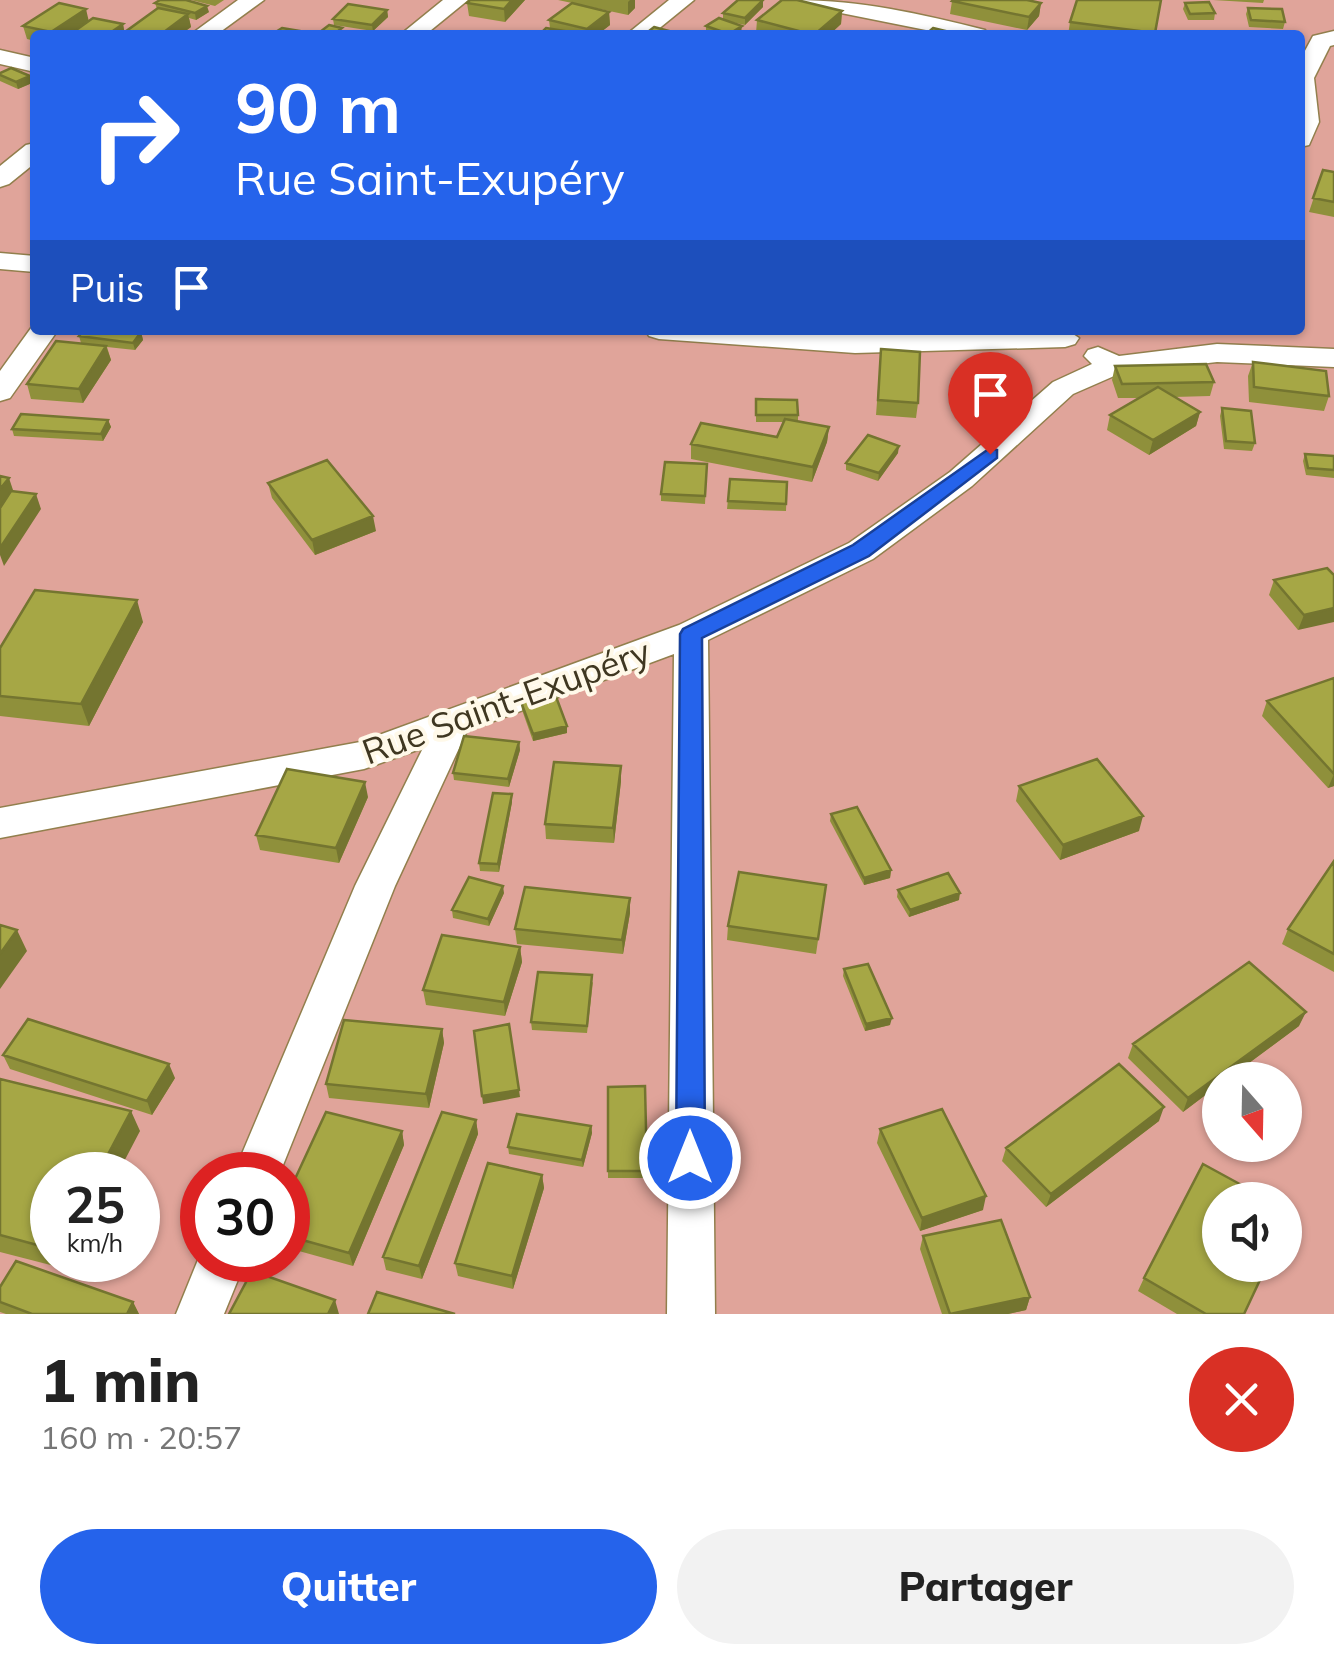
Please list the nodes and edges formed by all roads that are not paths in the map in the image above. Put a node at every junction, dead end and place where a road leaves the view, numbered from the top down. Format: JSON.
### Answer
{"nodes":[{"id":1,"x":253,"y":0,"type":"edge"},
{"id":2,"x":457,"y":0,"type":"edge"},
{"id":3,"x":683,"y":0,"type":"edge"},
{"id":4,"x":806,"y":0,"type":"edge"},
{"id":5,"x":922,"y":0,"type":"edge"},
{"id":6,"x":902,"y":16,"type":"junction"},
{"id":7,"x":208,"y":30,"type":"edge"},
{"id":8,"x":417,"y":30,"type":"edge"},
{"id":9,"x":644,"y":30,"type":"edge"},
{"id":10,"x":890,"y":30,"type":"edge"},
{"id":11,"x":957,"y":30,"type":"edge"},
{"id":12,"x":1334,"y":38,"type":"edge"},
{"id":13,"x":0,"y":56,"type":"edge"},
{"id":14,"x":30,"y":64,"type":"edge"},
{"id":15,"x":1305,"y":72,"type":"edge"},
{"id":16,"x":1305,"y":127,"type":"edge"},
{"id":17,"x":1334,"y":127,"type":"edge"},
{"id":18,"x":30,"y":154,"type":"edge"},
{"id":19,"x":0,"y":178,"type":"edge"},
{"id":20,"x":0,"y":261,"type":"edge"},
{"id":21,"x":30,"y":264,"type":"edge"},
{"id":22,"x":40,"y":335,"type":"edge"},
{"id":23,"x":729,"y":335,"type":"edge"},
{"id":24,"x":1036,"y":335,"type":"edge"},
{"id":25,"x":1058,"y":335,"type":"edge"},
{"id":26,"x":1222,"y":342,"type":"edge"},
{"id":27,"x":1334,"y":358,"type":"edge"},
{"id":28,"x":1116,"y":365,"type":"junction"},
{"id":29,"x":0,"y":392,"type":"edge"},
{"id":30,"x":691,"y":634,"type":"junction"},
{"id":31,"x":452,"y":725,"type":"junction"},
{"id":32,"x":0,"y":823,"type":"edge"},
{"id":33,"x":265,"y":1152,"type":"edge"},
{"id":34,"x":213,"y":1282,"type":"edge"},
{"id":35,"x":200,"y":1314,"type":"edge"},
{"id":36,"x":691,"y":1314,"type":"edge"}],
"edges":[{"from":1,"to":7,"type":"street"},
{"from":2,"to":8,"type":"street"},
{"from":3,"to":9,"type":"street"},
{"from":4,"to":6,"type":"street"},
{"from":5,"to":6,"type":"street"},
{"from":6,"to":10,"type":"street"},
{"from":6,"to":11,"type":"street"},
{"from":12,"to":15,"type":"street"},
{"from":13,"to":14,"type":"street"},
{"from":16,"to":17,"type":"street"},
{"from":18,"to":19,"type":"street"},
{"from":20,"to":21,"type":"street"},
{"from":22,"to":29,"type":"street"},
{"from":23,"to":24,"type":"street"},
{"from":25,"to":28,"type":"street"},
{"from":26,"to":27,"type":"street","name":"Rue Saint-Exupéry"},
{"from":26,"to":28,"type":"street","name":"Rue Saint-Exupéry"},
{"from":28,"to":30,"type":"street","name":"Rue Saint-Exupéry"},
{"from":30,"to":31,"type":"street","name":"Rue Saint-Exupéry"},
{"from":30,"to":36,"type":"street"},
{"from":31,"to":32,"type":"street","name":"Rue Saint-Exupéry"},
{"from":31,"to":33,"type":"street"},
{"from":34,"to":35,"type":"street"}]}
